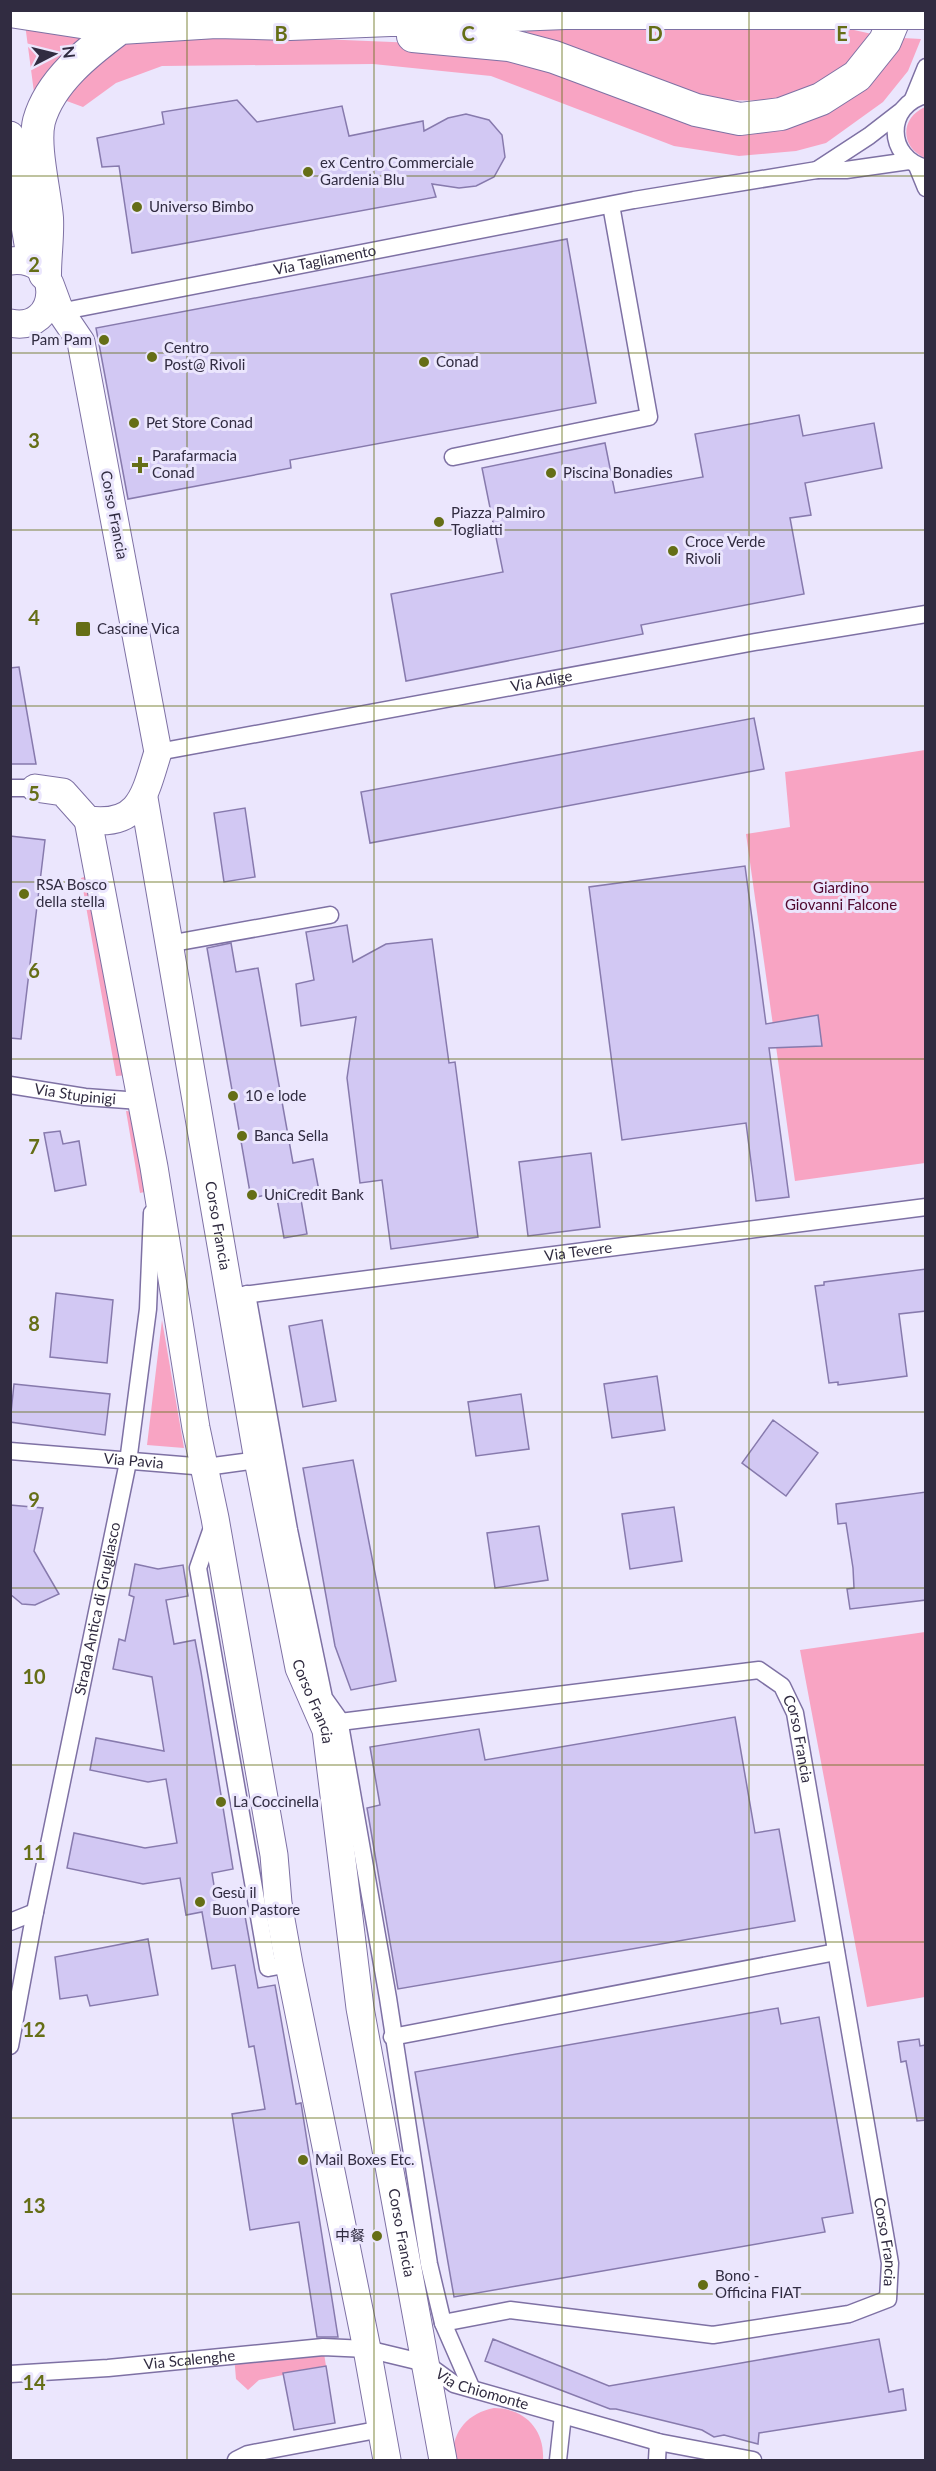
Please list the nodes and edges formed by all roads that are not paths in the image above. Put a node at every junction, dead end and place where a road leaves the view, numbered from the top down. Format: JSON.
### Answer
{"nodes":[{"id":1,"x":898,"y":10,"type":"edge"},
{"id":2,"x":10,"y":11,"type":"edge"},
{"id":3,"x":926,"y":13,"type":"edge"},
{"id":4,"x":290,"y":24,"type":"junction"},
{"id":5,"x":120,"y":28,"type":"junction"},
{"id":6,"x":926,"y":67,"type":"edge"},
{"id":7,"x":919,"y":97,"type":"edge"},
{"id":8,"x":900,"y":112,"type":"junction"},
{"id":9,"x":10,"y":135,"type":"edge"},
{"id":10,"x":917,"y":165,"type":"edge"},
{"id":11,"x":817,"y":170,"type":"junction"},
{"id":12,"x":926,"y":188,"type":"edge"},
{"id":13,"x":610,"y":205,"type":"junction"},
{"id":14,"x":34,"y":270,"type":"edge"},
{"id":15,"x":50,"y":314,"type":"junction"},
{"id":16,"x":10,"y":323,"type":"edge"},
{"id":17,"x":453,"y":457,"type":"dead end"},
{"id":18,"x":926,"y":614,"type":"edge"},
{"id":19,"x":158,"y":753,"type":"junction"},
{"id":20,"x":23,"y":788,"type":"edge"},
{"id":21,"x":144,"y":798,"type":"junction"},
{"id":22,"x":88,"y":820,"type":"junction"},
{"id":23,"x":330,"y":915,"type":"dead end"},
{"id":24,"x":168,"y":944,"type":"junction"},
{"id":25,"x":10,"y":1085,"type":"edge"},
{"id":26,"x":140,"y":1101,"type":"junction"},
{"id":27,"x":154,"y":1167,"type":"junction"},
{"id":28,"x":926,"y":1207,"type":"edge"},
{"id":29,"x":238,"y":1295,"type":"junction"},
{"id":30,"x":175,"y":1306,"type":"junction"},
{"id":31,"x":148,"y":1309,"type":"junction"},
{"id":32,"x":10,"y":1451,"type":"edge"},
{"id":33,"x":258,"y":1460,"type":"junction"},
{"id":34,"x":128,"y":1462,"type":"junction"},
{"id":35,"x":206,"y":1467,"type":"junction"},
{"id":36,"x":340,"y":1722,"type":"junction"},
{"id":37,"x":35,"y":1912,"type":"junction"},
{"id":38,"x":10,"y":1922,"type":"edge"},
{"id":39,"x":836,"y":1952,"type":"junction"},
{"id":40,"x":392,"y":2037,"type":"junction"},
{"id":41,"x":10,"y":2046,"type":"edge"},
{"id":42,"x":443,"y":2323,"type":"junction"},
{"id":43,"x":368,"y":2349,"type":"junction"},
{"id":44,"x":425,"y":2363,"type":"junction"},
{"id":45,"x":10,"y":2374,"type":"edge"},
{"id":46,"x":471,"y":2387,"type":"junction"},
{"id":47,"x":563,"y":2415,"type":"junction"},
{"id":48,"x":382,"y":2429,"type":"junction"},
{"id":49,"x":658,"y":2442,"type":"junction"},
{"id":50,"x":236,"y":2460,"type":"edge"},
{"id":51,"x":387,"y":2460,"type":"edge"},
{"id":52,"x":443,"y":2460,"type":"edge"},
{"id":53,"x":558,"y":2460,"type":"edge"},
{"id":54,"x":657,"y":2460,"type":"edge"},
{"id":55,"x":753,"y":2460,"type":"edge"}],
"edges":[{"from":1,"to":4,"type":"highway"},
{"from":2,"to":5,"type":"highway"},
{"from":3,"to":4,"type":"highway","bridge":true},
{"from":4,"to":5,"type":"highway"},
{"from":5,"to":14,"type":"highway"},
{"from":6,"to":7,"type":"street"},
{"from":7,"to":8,"type":"street","name":"Via Tagliamento"},
{"from":8,"to":10,"type":"street"},
{"from":8,"to":11,"type":"street","name":"Via Tagliamento"},
{"from":9,"to":14,"type":"main road","name":"Corso Francia"},
{"from":10,"to":11,"type":"street","name":"Via Tagliamento"},
{"from":10,"to":12,"type":"street"},
{"from":11,"to":13,"type":"street","name":"Via Tagliamento"},
{"from":13,"to":15,"type":"street","name":"Via Tagliamento"},
{"from":13,"to":17,"type":"street"},
{"from":14,"to":15,"type":"main road","name":"Corso Francia"},
{"from":15,"to":16,"type":"main road"},
{"from":15,"to":19,"type":"main road","name":"Corso Francia"},
{"from":18,"to":19,"type":"street","name":"Via Adige"},
{"from":19,"to":21,"type":"main road"},
{"from":20,"to":22,"type":"main road"},
{"from":21,"to":22,"type":"main road"},
{"from":21,"to":24,"type":"main road","name":"Corso Francia"},
{"from":22,"to":26,"type":"main road"},
{"from":23,"to":24,"type":"street"},
{"from":24,"to":29,"type":"main road","name":"Corso Francia"},
{"from":25,"to":26,"type":"street","name":"Via Stupinigi"},
{"from":26,"to":27,"type":"main road"},
{"from":27,"to":30,"type":"main road"},
{"from":27,"to":31,"type":"street","name":"Strada Antica di Grugliasco"},
{"from":28,"to":29,"type":"street","name":"Via Tevere"},
{"from":29,"to":33,"type":"main road","name":"Corso Francia"},
{"from":29,"to":36,"type":"street","name":"Corso Francia"},
{"from":30,"to":31,"type":"street"},
{"from":30,"to":35,"type":"main road"},
{"from":31,"to":34,"type":"street","name":"Strada Antica di Grugliasco"},
{"from":32,"to":34,"type":"street","name":"Via Pavia"},
{"from":33,"to":35,"type":"street","name":"Via Pavia"},
{"from":33,"to":44,"type":"main road","name":"Corso Francia"},
{"from":34,"to":35,"type":"street","name":"Via Pavia"},
{"from":34,"to":37,"type":"street","name":"Strada Antica di Grugliasco"},
{"from":35,"to":43,"type":"main road"},
{"from":36,"to":39,"type":"street","name":"Corso Francia"},
{"from":36,"to":40,"type":"street","name":"Corso Francia"},
{"from":37,"to":38,"type":"street"},
{"from":37,"to":41,"type":"street","name":"Strada Antica di Grugliasco"},
{"from":39,"to":40,"type":"street"},
{"from":39,"to":42,"type":"street","name":"Corso Francia"},
{"from":40,"to":42,"type":"street","name":"Corso Francia"},
{"from":42,"to":46,"type":"street","name":"Corso Francia"},
{"from":43,"to":44,"type":"street","name":"Via Chiomonte"},
{"from":43,"to":45,"type":"street","name":"Via Scalenghe"},
{"from":43,"to":48,"type":"main road"},
{"from":44,"to":46,"type":"street","name":"Via Chiomonte"},
{"from":44,"to":52,"type":"main road","name":"Corso Francia"},
{"from":46,"to":47,"type":"street","name":"Via Chiomonte"},
{"from":47,"to":49,"type":"street","name":"Via Chiomonte"},
{"from":47,"to":53,"type":"street"},
{"from":48,"to":50,"type":"street"},
{"from":48,"to":51,"type":"main road"},
{"from":49,"to":54,"type":"street"},
{"from":49,"to":55,"type":"street","name":"Via Chiomonte"}]}
